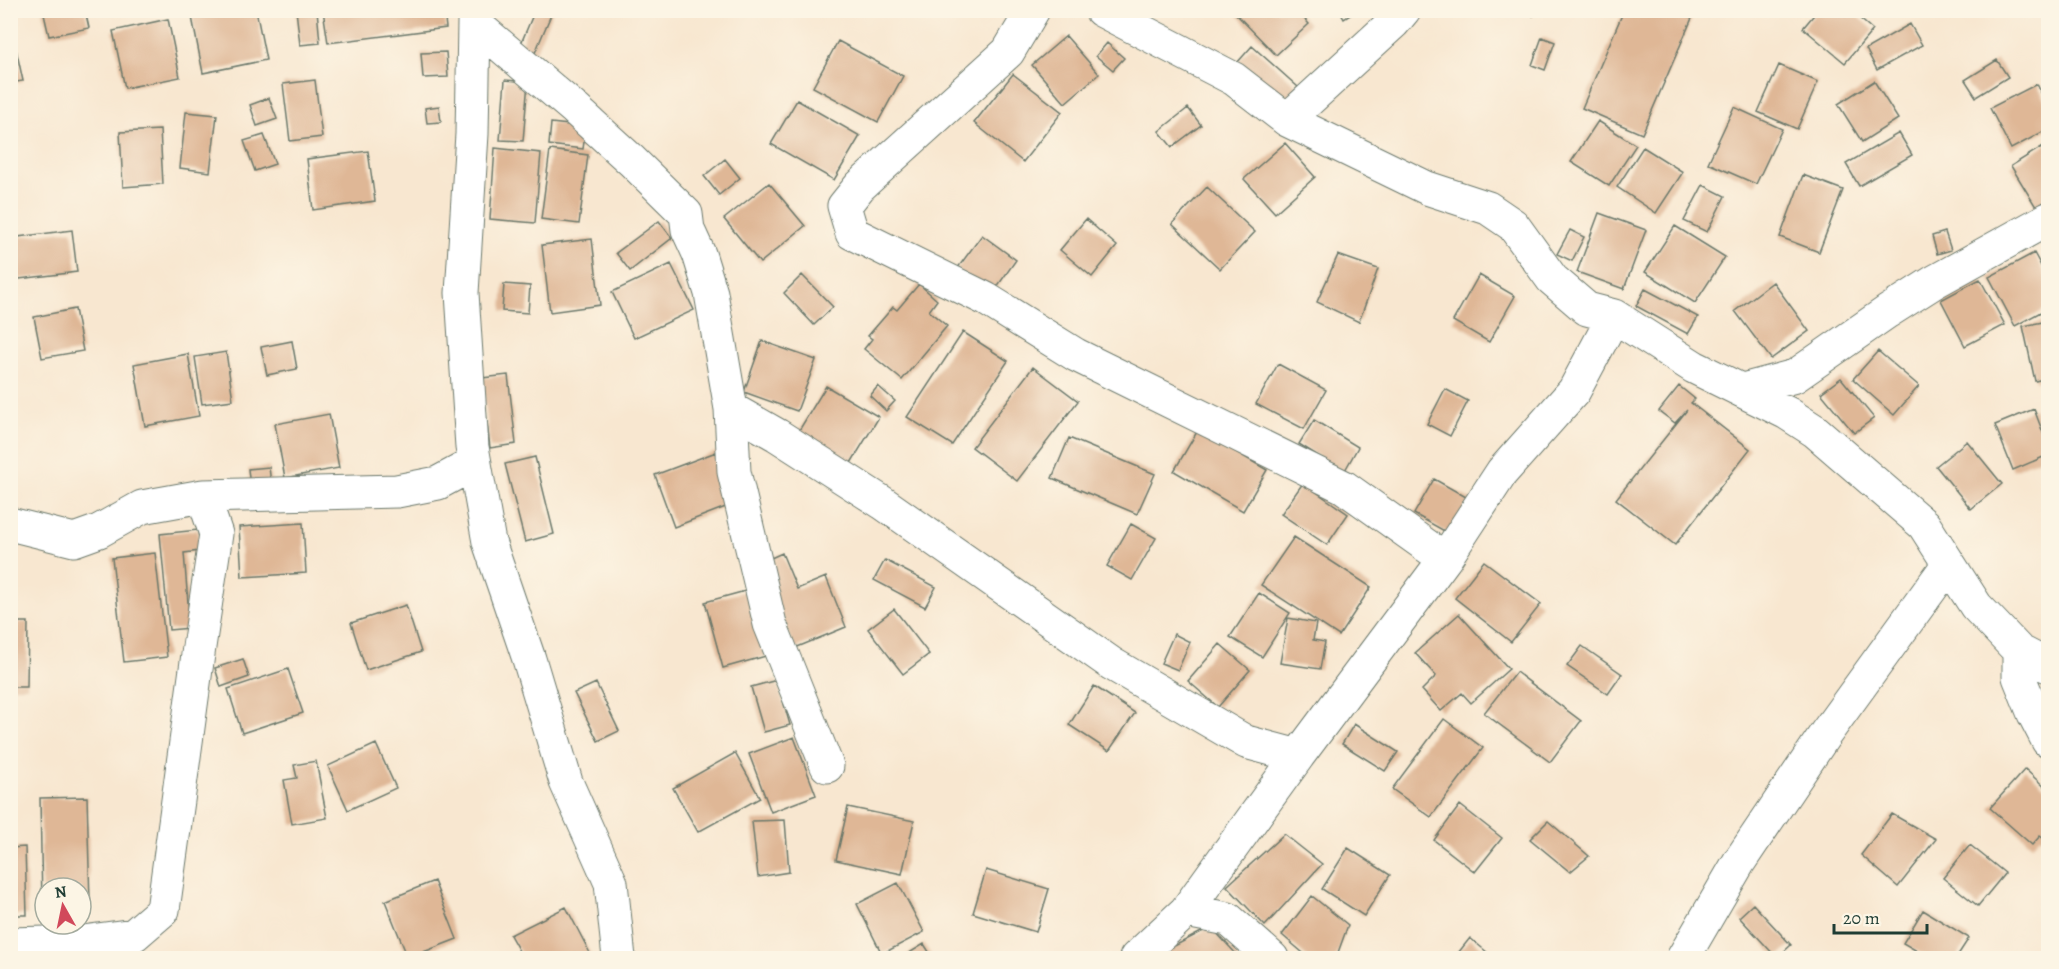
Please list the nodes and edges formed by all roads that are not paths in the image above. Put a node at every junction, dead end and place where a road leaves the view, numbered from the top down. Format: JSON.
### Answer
{"nodes":[{"id":1,"x":1034,"y":10,"type":"edge"},
{"id":2,"x":1101,"y":10,"type":"edge"},
{"id":3,"x":1404,"y":10,"type":"edge"},
{"id":4,"x":475,"y":17,"type":"edge"},
{"id":5,"x":1287,"y":120,"type":"junction"},
{"id":6,"x":2049,"y":219,"type":"edge"},
{"id":7,"x":1614,"y":316,"type":"junction"},
{"id":8,"x":1743,"y":390,"type":"junction"},
{"id":9,"x":731,"y":409,"type":"junction"},
{"id":10,"x":475,"y":463,"type":"junction"},
{"id":11,"x":203,"y":496,"type":"junction"},
{"id":12,"x":10,"y":524,"type":"edge"},
{"id":13,"x":1445,"y":558,"type":"junction"},
{"id":14,"x":1948,"y":565,"type":"junction"},
{"id":15,"x":2019,"y":651,"type":"junction"},
{"id":16,"x":2049,"y":666,"type":"edge"},
{"id":17,"x":2049,"y":741,"type":"edge"},
{"id":18,"x":1298,"y":756,"type":"junction"},
{"id":19,"x":827,"y":766,"type":"dead end"},
{"id":20,"x":1186,"y":911,"type":"junction"},
{"id":21,"x":10,"y":944,"type":"edge"},
{"id":22,"x":1140,"y":957,"type":"edge"},
{"id":23,"x":619,"y":958,"type":"edge"},
{"id":24,"x":1272,"y":958,"type":"edge"},
{"id":25,"x":1683,"y":958,"type":"edge"}],
"edges":[{"from":1,"to":13,"type":"street"},
{"from":2,"to":5,"type":"street"},
{"from":3,"to":5,"type":"street"},
{"from":4,"to":9,"type":"street"},
{"from":4,"to":10,"type":"street"},
{"from":5,"to":7,"type":"street"},
{"from":6,"to":8,"type":"street"},
{"from":7,"to":8,"type":"street"},
{"from":7,"to":13,"type":"street"},
{"from":8,"to":14,"type":"street"},
{"from":9,"to":18,"type":"street"},
{"from":9,"to":19,"type":"street"},
{"from":10,"to":11,"type":"street"},
{"from":10,"to":23,"type":"street"},
{"from":11,"to":12,"type":"street"},
{"from":11,"to":21,"type":"street"},
{"from":13,"to":18,"type":"street"},
{"from":14,"to":15,"type":"street"},
{"from":14,"to":25,"type":"street"},
{"from":15,"to":16,"type":"street"},
{"from":15,"to":17,"type":"street"},
{"from":18,"to":20,"type":"street"},
{"from":20,"to":22,"type":"street"},
{"from":20,"to":24,"type":"street"}]}
